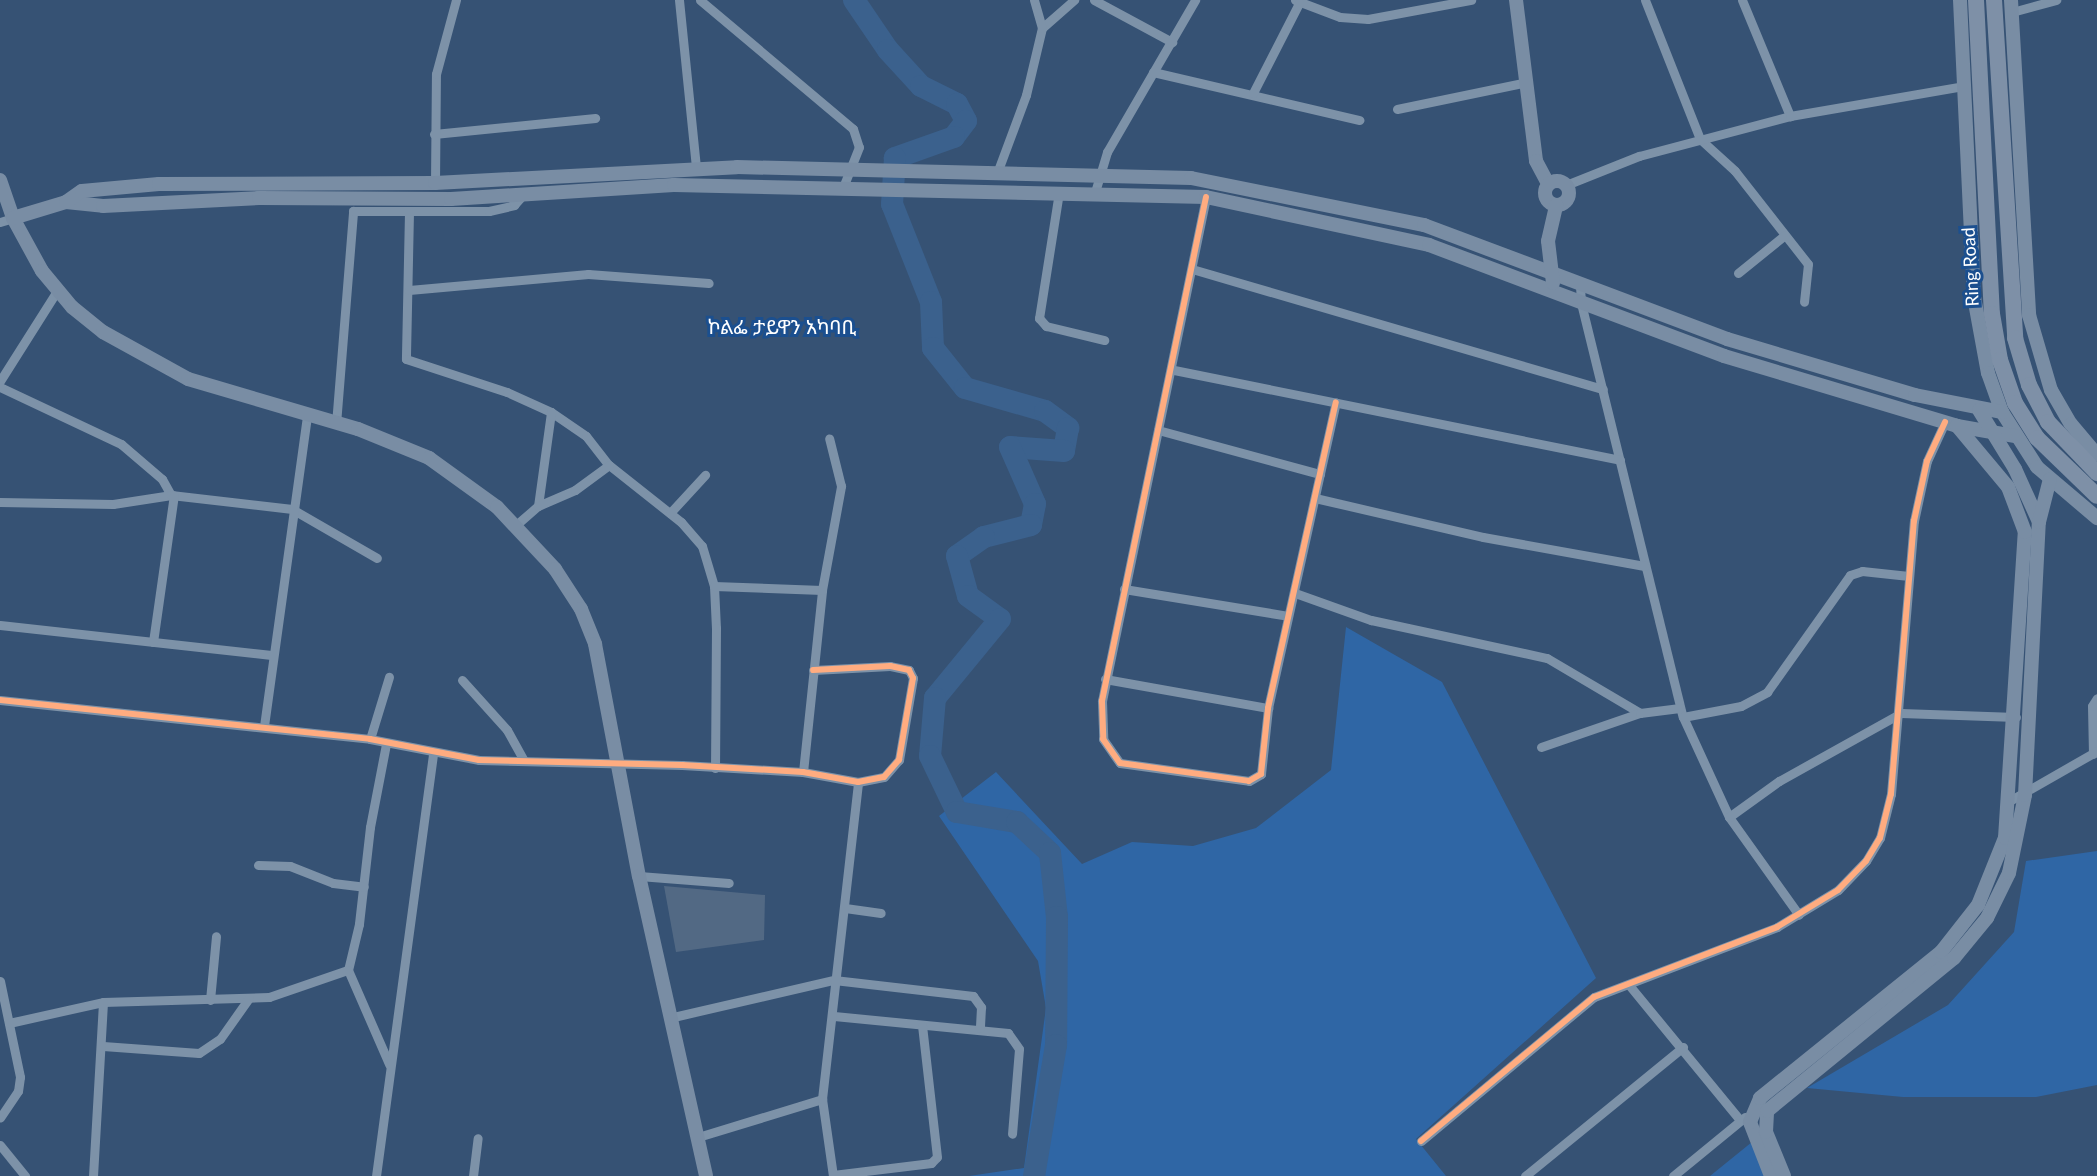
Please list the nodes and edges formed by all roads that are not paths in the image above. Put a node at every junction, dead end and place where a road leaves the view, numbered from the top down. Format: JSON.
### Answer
{"nodes":[{"id":1,"x":456,"y":0,"type":"edge"},
{"id":2,"x":679,"y":0,"type":"edge"},
{"id":3,"x":700,"y":0,"type":"edge"},
{"id":4,"x":1034,"y":0,"type":"edge"},
{"id":5,"x":1074,"y":0,"type":"edge"},
{"id":6,"x":1094,"y":0,"type":"edge"},
{"id":7,"x":1195,"y":0,"type":"edge"},
{"id":8,"x":1471,"y":0,"type":"edge"},
{"id":9,"x":1516,"y":0,"type":"edge"},
{"id":10,"x":1645,"y":0,"type":"edge"},
{"id":11,"x":1742,"y":0,"type":"edge"},
{"id":12,"x":1960,"y":0,"type":"edge"},
{"id":13,"x":1976,"y":0,"type":"edge"},
{"id":14,"x":1994,"y":0,"type":"edge"},
{"id":15,"x":2056,"y":0,"type":"edge"},
{"id":16,"x":1297,"y":1,"type":"edge"},
{"id":17,"x":2012,"y":6,"type":"edge"},
{"id":18,"x":1042,"y":28,"type":"junction"},
{"id":19,"x":1172,"y":42,"type":"junction"},
{"id":20,"x":1153,"y":72,"type":"junction"},
{"id":21,"x":1527,"y":82,"type":"junction"},
{"id":22,"x":1964,"y":86,"type":"junction"},
{"id":23,"x":1253,"y":93,"type":"junction"},
{"id":24,"x":1397,"y":109,"type":"dead end"},
{"id":25,"x":1790,"y":116,"type":"junction"},
{"id":26,"x":595,"y":118,"type":"dead end"},
{"id":27,"x":1359,"y":120,"type":"dead end"},
{"id":28,"x":435,"y":134,"type":"junction"},
{"id":29,"x":1700,"y":139,"type":"junction"},
{"id":30,"x":696,"y":168,"type":"junction"},
{"id":31,"x":848,"y":171,"type":"junction"},
{"id":32,"x":997,"y":172,"type":"junction"},
{"id":33,"x":1097,"y":175,"type":"junction"},
{"id":34,"x":0,"y":180,"type":"edge"},
{"id":35,"x":400,"y":183,"type":"junction"},
{"id":36,"x":435,"y":183,"type":"junction"},
{"id":37,"x":1548,"y":184,"type":"junction"},
{"id":38,"x":1566,"y":185,"type":"junction"},
{"id":39,"x":842,"y":190,"type":"junction"},
{"id":40,"x":1059,"y":192,"type":"junction"},
{"id":41,"x":1095,"y":192,"type":"junction"},
{"id":42,"x":524,"y":195,"type":"junction"},
{"id":43,"x":1206,"y":197,"type":"junction"},
{"id":44,"x":400,"y":199,"type":"junction"},
{"id":45,"x":66,"y":202,"type":"junction"},
{"id":46,"x":1556,"y":205,"type":"junction"},
{"id":47,"x":409,"y":212,"type":"junction"},
{"id":48,"x":6,"y":220,"type":"edge"},
{"id":49,"x":1785,"y":235,"type":"junction"},
{"id":50,"x":1192,"y":269,"type":"junction"},
{"id":51,"x":1738,"y":273,"type":"dead end"},
{"id":52,"x":1552,"y":276,"type":"junction"},
{"id":53,"x":710,"y":283,"type":"dead end"},
{"id":54,"x":1580,"y":285,"type":"junction"},
{"id":55,"x":409,"y":290,"type":"junction"},
{"id":56,"x":57,"y":291,"type":"junction"},
{"id":57,"x":1555,"y":294,"type":"junction"},
{"id":58,"x":1804,"y":302,"type":"dead end"},
{"id":59,"x":1581,"y":303,"type":"junction"},
{"id":60,"x":1104,"y":340,"type":"dead end"},
{"id":61,"x":1174,"y":370,"type":"junction"},
{"id":62,"x":0,"y":381,"type":"edge"},
{"id":63,"x":0,"y":387,"type":"edge"},
{"id":64,"x":1604,"y":389,"type":"junction"},
{"id":65,"x":1915,"y":395,"type":"junction"},
{"id":66,"x":1336,"y":402,"type":"junction"},
{"id":67,"x":1979,"y":410,"type":"junction"},
{"id":68,"x":1911,"y":411,"type":"junction"},
{"id":69,"x":550,"y":412,"type":"junction"},
{"id":70,"x":2002,"y":412,"type":"junction"},
{"id":71,"x":307,"y":417,"type":"junction"},
{"id":72,"x":336,"y":424,"type":"junction"},
{"id":73,"x":1951,"y":424,"type":"junction"},
{"id":74,"x":1158,"y":430,"type":"junction"},
{"id":75,"x":1993,"y":434,"type":"junction"},
{"id":76,"x":2015,"y":436,"type":"junction"},
{"id":77,"x":829,"y":438,"type":"dead end"},
{"id":78,"x":2097,"y":455,"type":"edge"},
{"id":79,"x":1620,"y":460,"type":"junction"},
{"id":80,"x":609,"y":465,"type":"junction"},
{"id":81,"x":2097,"y":473,"type":"edge"},
{"id":82,"x":1320,"y":474,"type":"junction"},
{"id":83,"x":705,"y":475,"type":"dead end"},
{"id":84,"x":2049,"y":479,"type":"junction"},
{"id":85,"x":173,"y":495,"type":"junction"},
{"id":86,"x":2097,"y":496,"type":"edge"},
{"id":87,"x":1315,"y":498,"type":"junction"},
{"id":88,"x":0,"y":502,"type":"edge"},
{"id":89,"x":538,"y":506,"type":"junction"},
{"id":90,"x":292,"y":509,"type":"junction"},
{"id":91,"x":670,"y":513,"type":"junction"},
{"id":92,"x":2097,"y":518,"type":"edge"},
{"id":93,"x":2039,"y":522,"type":"junction"},
{"id":94,"x":516,"y":525,"type":"junction"},
{"id":95,"x":377,"y":558,"type":"dead end"},
{"id":96,"x":1644,"y":566,"type":"junction"},
{"id":97,"x":1909,"y":576,"type":"junction"},
{"id":98,"x":714,"y":586,"type":"junction"},
{"id":99,"x":1124,"y":589,"type":"junction"},
{"id":100,"x":822,"y":590,"type":"junction"},
{"id":101,"x":1295,"y":593,"type":"junction"},
{"id":102,"x":1288,"y":616,"type":"junction"},
{"id":103,"x":0,"y":625,"type":"edge"},
{"id":104,"x":153,"y":642,"type":"junction"},
{"id":105,"x":271,"y":655,"type":"junction"},
{"id":106,"x":813,"y":670,"type":"junction"},
{"id":107,"x":389,"y":677,"type":"dead end"},
{"id":108,"x":1105,"y":679,"type":"junction"},
{"id":109,"x":462,"y":680,"type":"dead end"},
{"id":110,"x":2097,"y":698,"type":"edge"},
{"id":111,"x":0,"y":700,"type":"edge"},
{"id":112,"x":1268,"y":708,"type":"junction"},
{"id":113,"x":1640,"y":712,"type":"junction"},
{"id":114,"x":1682,"y":713,"type":"junction"},
{"id":115,"x":1901,"y":713,"type":"junction"},
{"id":116,"x":2016,"y":717,"type":"junction"},
{"id":117,"x":264,"y":726,"type":"junction"},
{"id":118,"x":370,"y":738,"type":"junction"},
{"id":119,"x":386,"y":744,"type":"junction"},
{"id":120,"x":1541,"y":747,"type":"dead end"},
{"id":121,"x":2095,"y":752,"type":"edge"},
{"id":122,"x":434,"y":754,"type":"junction"},
{"id":123,"x":524,"y":761,"type":"junction"},
{"id":124,"x":619,"y":765,"type":"junction"},
{"id":125,"x":715,"y":768,"type":"junction"},
{"id":126,"x":803,"y":772,"type":"junction"},
{"id":127,"x":858,"y":782,"type":"junction"},
{"id":128,"x":2025,"y":795,"type":"junction"},
{"id":129,"x":2011,"y":800,"type":"junction"},
{"id":130,"x":1729,"y":817,"type":"junction"},
{"id":131,"x":258,"y":865,"type":"dead end"},
{"id":132,"x":639,"y":876,"type":"junction"},
{"id":133,"x":729,"y":883,"type":"dead end"},
{"id":134,"x":364,"y":887,"type":"junction"},
{"id":135,"x":844,"y":908,"type":"junction"},
{"id":136,"x":881,"y":913,"type":"dead end"},
{"id":137,"x":1799,"y":915,"type":"junction"},
{"id":138,"x":216,"y":936,"type":"dead end"},
{"id":139,"x":348,"y":970,"type":"junction"},
{"id":140,"x":834,"y":980,"type":"junction"},
{"id":141,"x":0,"y":981,"type":"edge"},
{"id":142,"x":1629,"y":985,"type":"junction"},
{"id":143,"x":249,"y":998,"type":"junction"},
{"id":144,"x":210,"y":1000,"type":"junction"},
{"id":145,"x":103,"y":1002,"type":"junction"},
{"id":146,"x":834,"y":1016,"type":"junction"},
{"id":147,"x":669,"y":1018,"type":"junction"},
{"id":148,"x":9,"y":1023,"type":"junction"},
{"id":149,"x":922,"y":1026,"type":"junction"},
{"id":150,"x":980,"y":1028,"type":"junction"},
{"id":151,"x":103,"y":1047,"type":"junction"},
{"id":152,"x":1683,"y":1047,"type":"junction"},
{"id":153,"x":389,"y":1064,"type":"junction"},
{"id":154,"x":822,"y":1099,"type":"junction"},
{"id":155,"x":1745,"y":1117,"type":"junction"},
{"id":156,"x":0,"y":1118,"type":"edge"},
{"id":157,"x":1012,"y":1134,"type":"dead end"},
{"id":158,"x":698,"y":1137,"type":"junction"},
{"id":159,"x":478,"y":1138,"type":"dead end"},
{"id":160,"x":1420,"y":1141,"type":"dead end"},
{"id":161,"x":0,"y":1145,"type":"edge"},
{"id":162,"x":25,"y":1176,"type":"edge"},
{"id":163,"x":93,"y":1176,"type":"edge"},
{"id":164,"x":376,"y":1176,"type":"edge"},
{"id":165,"x":474,"y":1176,"type":"edge"},
{"id":166,"x":706,"y":1176,"type":"edge"},
{"id":167,"x":833,"y":1176,"type":"edge"},
{"id":168,"x":1526,"y":1176,"type":"edge"},
{"id":169,"x":1673,"y":1176,"type":"edge"},
{"id":170,"x":1771,"y":1176,"type":"edge"},
{"id":171,"x":1784,"y":1176,"type":"edge"}],
"edges":[{"from":1,"to":28,"type":"street"},
{"from":2,"to":30,"type":"street"},
{"from":3,"to":31,"type":"street"},
{"from":4,"to":18,"type":"street"},
{"from":5,"to":18,"type":"street"},
{"from":6,"to":19,"type":"street"},
{"from":7,"to":19,"type":"street"},
{"from":8,"to":16,"type":"street"},
{"from":9,"to":21,"type":"main road"},
{"from":10,"to":29,"type":"street"},
{"from":11,"to":25,"type":"street"},
{"from":12,"to":22,"type":"main road"},
{"from":13,"to":86,"type":"highway","name":"Ring Road"},
{"from":14,"to":81,"type":"highway","name":"Ring Road"},
{"from":15,"to":17,"type":"street"},
{"from":16,"to":23,"type":"street"},
{"from":17,"to":78,"type":"main road"},
{"from":18,"to":32,"type":"street"},
{"from":19,"to":20,"type":"street"},
{"from":20,"to":23,"type":"street"},
{"from":20,"to":33,"type":"street"},
{"from":21,"to":24,"type":"street"},
{"from":21,"to":37,"type":"main road"},
{"from":22,"to":25,"type":"street"},
{"from":22,"to":70,"type":"main road"},
{"from":23,"to":27,"type":"street"},
{"from":25,"to":29,"type":"street"},
{"from":26,"to":28,"type":"street"},
{"from":28,"to":36,"type":"street"},
{"from":29,"to":38,"type":"street"},
{"from":29,"to":49,"type":"street"},
{"from":30,"to":31,"type":"main road"},
{"from":30,"to":36,"type":"main road"},
{"from":31,"to":32,"type":"main road"},
{"from":31,"to":39,"type":"street"},
{"from":32,"to":33,"type":"main road"},
{"from":33,"to":41,"type":"street"},
{"from":33,"to":52,"type":"main road"},
{"from":34,"to":48,"type":"main road"},
{"from":35,"to":36,"type":"main road"},
{"from":35,"to":44,"type":"main road"},
{"from":35,"to":45,"type":"main road"},
{"from":37,"to":38,"type":"main road"},
{"from":37,"to":46,"type":"main road"},
{"from":38,"to":46,"type":"main road"},
{"from":39,"to":40,"type":"main road"},
{"from":39,"to":42,"type":"main road"},
{"from":40,"to":41,"type":"main road"},
{"from":40,"to":60,"type":"street"},
{"from":41,"to":43,"type":"main road"},
{"from":42,"to":44,"type":"main road"},
{"from":42,"to":47,"type":"street"},
{"from":43,"to":50,"type":"street"},
{"from":43,"to":57,"type":"main road"},
{"from":44,"to":45,"type":"main road"},
{"from":45,"to":48,"type":"main road"},
{"from":46,"to":52,"type":"main road"},
{"from":47,"to":55,"type":"street"},
{"from":47,"to":72,"type":"street"},
{"from":48,"to":56,"type":"main road"},
{"from":49,"to":51,"type":"street"},
{"from":49,"to":58,"type":"street"},
{"from":50,"to":61,"type":"street"},
{"from":50,"to":64,"type":"street"},
{"from":52,"to":54,"type":"main road"},
{"from":52,"to":57,"type":"main road"},
{"from":53,"to":55,"type":"street"},
{"from":54,"to":59,"type":"street"},
{"from":54,"to":65,"type":"main road"},
{"from":55,"to":69,"type":"street"},
{"from":56,"to":62,"type":"street"},
{"from":56,"to":71,"type":"main road"},
{"from":57,"to":59,"type":"main road"},
{"from":59,"to":64,"type":"street"},
{"from":59,"to":68,"type":"main road"},
{"from":61,"to":66,"type":"street"},
{"from":61,"to":74,"type":"street"},
{"from":63,"to":85,"type":"street"},
{"from":64,"to":79,"type":"street"},
{"from":65,"to":67,"type":"main road"},
{"from":65,"to":68,"type":"main road"},
{"from":66,"to":79,"type":"street"},
{"from":66,"to":82,"type":"street"},
{"from":67,"to":70,"type":"main road"},
{"from":67,"to":75,"type":"main road"},
{"from":68,"to":73,"type":"main road"},
{"from":69,"to":80,"type":"street"},
{"from":69,"to":89,"type":"street"},
{"from":70,"to":76,"type":"main road"},
{"from":71,"to":72,"type":"main road"},
{"from":71,"to":90,"type":"street"},
{"from":72,"to":94,"type":"main road"},
{"from":73,"to":75,"type":"main road"},
{"from":73,"to":97,"type":"street"},
{"from":73,"to":116,"type":"main road"},
{"from":74,"to":82,"type":"street"},
{"from":74,"to":99,"type":"street"},
{"from":75,"to":76,"type":"main road"},
{"from":75,"to":93,"type":"main road"},
{"from":76,"to":84,"type":"main road"},
{"from":77,"to":100,"type":"street"},
{"from":79,"to":96,"type":"street"},
{"from":80,"to":89,"type":"street"},
{"from":80,"to":91,"type":"street"},
{"from":82,"to":87,"type":"street"},
{"from":83,"to":91,"type":"street"},
{"from":84,"to":92,"type":"main road"},
{"from":84,"to":93,"type":"main road"},
{"from":85,"to":88,"type":"street"},
{"from":85,"to":90,"type":"street"},
{"from":85,"to":104,"type":"street"},
{"from":87,"to":96,"type":"street"},
{"from":87,"to":101,"type":"street"},
{"from":89,"to":94,"type":"street"},
{"from":90,"to":95,"type":"street"},
{"from":90,"to":105,"type":"street"},
{"from":91,"to":98,"type":"street"},
{"from":93,"to":128,"type":"main road"},
{"from":94,"to":124,"type":"main road"},
{"from":96,"to":114,"type":"street"},
{"from":97,"to":114,"type":"street"},
{"from":97,"to":115,"type":"street"},
{"from":98,"to":100,"type":"street"},
{"from":98,"to":125,"type":"street"},
{"from":99,"to":102,"type":"street"},
{"from":99,"to":108,"type":"street"},
{"from":100,"to":106,"type":"street"},
{"from":101,"to":102,"type":"street"},
{"from":101,"to":113,"type":"street"},
{"from":102,"to":112,"type":"street"},
{"from":103,"to":104,"type":"street"},
{"from":104,"to":105,"type":"street"},
{"from":105,"to":117,"type":"street"},
{"from":106,"to":126,"type":"street"},
{"from":106,"to":127,"type":"street"},
{"from":107,"to":118,"type":"street"},
{"from":108,"to":112,"type":"street"},
{"from":108,"to":112,"type":"street"},
{"from":109,"to":123,"type":"street"},
{"from":110,"to":121,"type":"street"},
{"from":111,"to":117,"type":"street"},
{"from":113,"to":114,"type":"street"},
{"from":113,"to":120,"type":"street"},
{"from":114,"to":130,"type":"street"},
{"from":115,"to":116,"type":"street"},
{"from":115,"to":130,"type":"street"},
{"from":115,"to":137,"type":"street"},
{"from":116,"to":129,"type":"main road"},
{"from":117,"to":118,"type":"street"},
{"from":118,"to":119,"type":"street"},
{"from":119,"to":122,"type":"street"},
{"from":119,"to":134,"type":"street"},
{"from":121,"to":128,"type":"street"},
{"from":122,"to":123,"type":"street"},
{"from":122,"to":153,"type":"street"},
{"from":123,"to":124,"type":"street"},
{"from":124,"to":125,"type":"street"},
{"from":124,"to":132,"type":"main road"},
{"from":125,"to":126,"type":"street"},
{"from":126,"to":127,"type":"street"},
{"from":127,"to":135,"type":"street"},
{"from":128,"to":129,"type":"street"},
{"from":128,"to":171,"type":"main road"},
{"from":129,"to":155,"type":"main road"},
{"from":130,"to":137,"type":"street"},
{"from":131,"to":134,"type":"street"},
{"from":132,"to":133,"type":"street"},
{"from":132,"to":147,"type":"main road"},
{"from":134,"to":139,"type":"street"},
{"from":135,"to":136,"type":"street"},
{"from":135,"to":140,"type":"street"},
{"from":137,"to":142,"type":"street"},
{"from":138,"to":144,"type":"street"},
{"from":139,"to":143,"type":"street"},
{"from":139,"to":153,"type":"street"},
{"from":140,"to":146,"type":"street"},
{"from":140,"to":147,"type":"street"},
{"from":140,"to":150,"type":"street"},
{"from":141,"to":148,"type":"street"},
{"from":142,"to":152,"type":"street"},
{"from":142,"to":160,"type":"street"},
{"from":143,"to":144,"type":"street"},
{"from":143,"to":151,"type":"street"},
{"from":144,"to":145,"type":"street"},
{"from":145,"to":148,"type":"street"},
{"from":145,"to":151,"type":"street"},
{"from":146,"to":149,"type":"street"},
{"from":146,"to":154,"type":"street"},
{"from":147,"to":158,"type":"main road"},
{"from":148,"to":156,"type":"street"},
{"from":149,"to":150,"type":"street"},
{"from":149,"to":167,"type":"street"},
{"from":150,"to":157,"type":"street"},
{"from":151,"to":163,"type":"street"},
{"from":152,"to":155,"type":"street"},
{"from":152,"to":168,"type":"street"},
{"from":153,"to":164,"type":"street"},
{"from":154,"to":158,"type":"street"},
{"from":154,"to":167,"type":"street"},
{"from":155,"to":169,"type":"street"},
{"from":155,"to":170,"type":"main road"},
{"from":158,"to":166,"type":"main road"},
{"from":159,"to":165,"type":"street"},
{"from":161,"to":162,"type":"street"}]}
